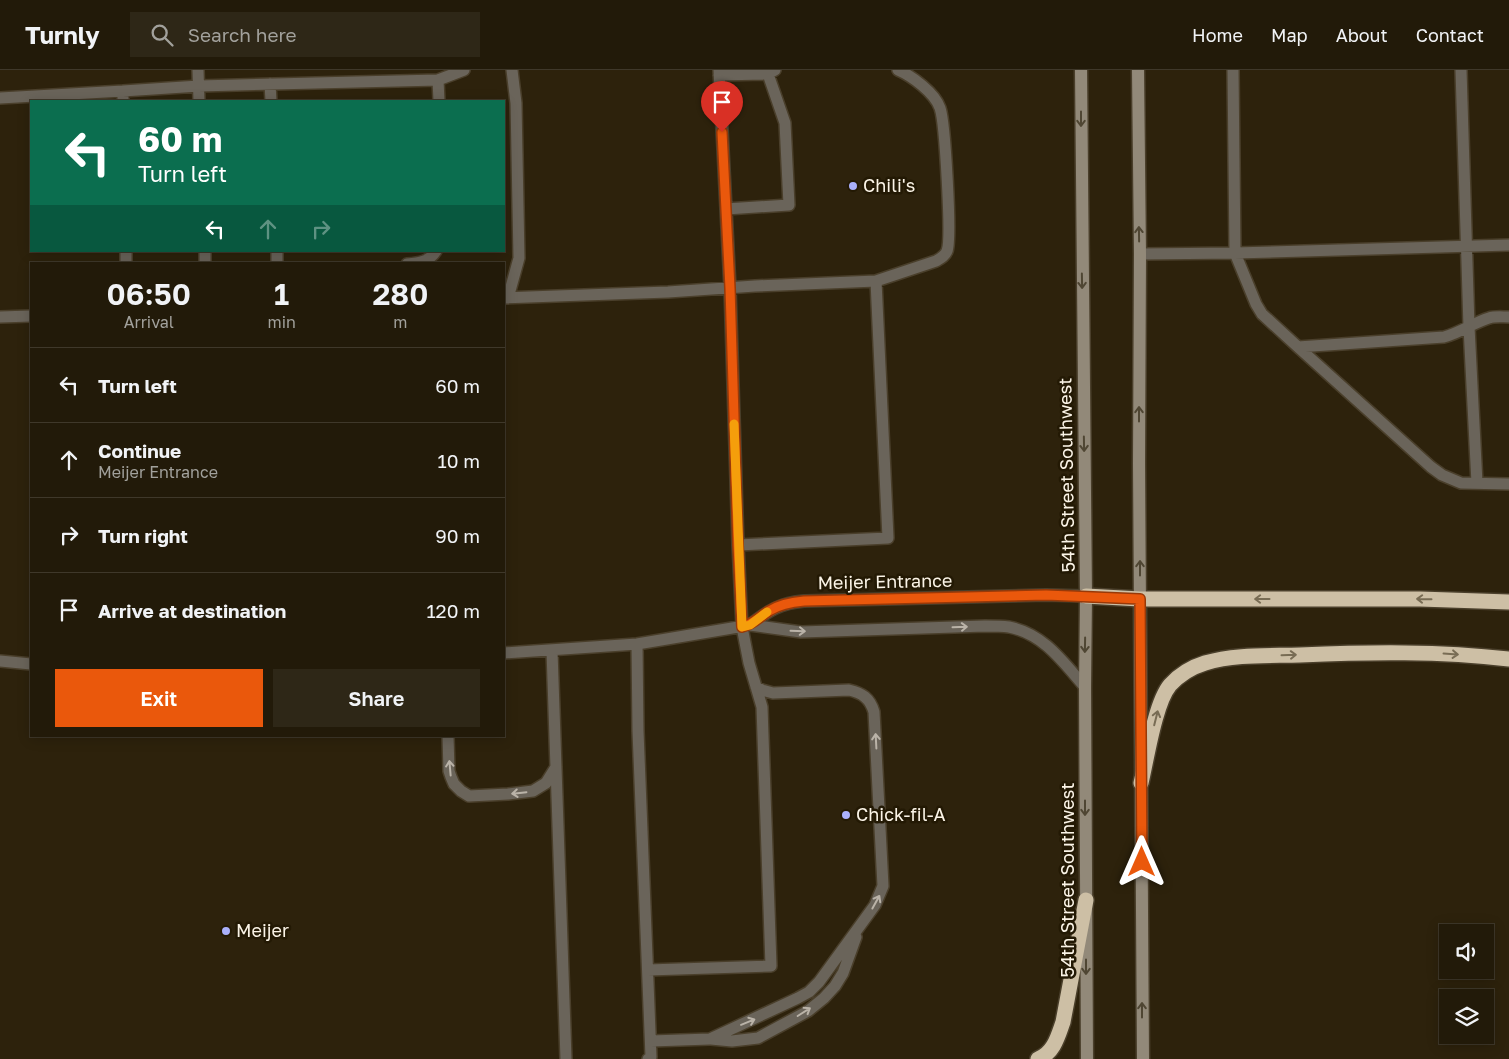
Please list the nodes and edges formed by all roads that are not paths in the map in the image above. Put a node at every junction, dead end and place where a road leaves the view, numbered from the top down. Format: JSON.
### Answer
{"nodes":[{"id":1,"x":198,"y":70,"type":"edge"},
{"id":2,"x":464,"y":70,"type":"edge"},
{"id":3,"x":512,"y":70,"type":"edge"},
{"id":4,"x":898,"y":70,"type":"edge"},
{"id":5,"x":1081,"y":70,"type":"edge"},
{"id":6,"x":1138,"y":70,"type":"edge"},
{"id":7,"x":1232,"y":70,"type":"edge"},
{"id":8,"x":1461,"y":70,"type":"edge"},
{"id":9,"x":719,"y":72,"type":"edge"},
{"id":10,"x":771,"y":72,"type":"edge"},
{"id":11,"x":438,"y":80,"type":"junction"},
{"id":12,"x":270,"y":84,"type":"junction"},
{"id":13,"x":199,"y":86,"type":"junction"},
{"id":14,"x":123,"y":96,"type":"edge"},
{"id":15,"x":0,"y":98,"type":"edge"},
{"id":16,"x":199,"y":100,"type":"edge"},
{"id":17,"x":271,"y":100,"type":"edge"},
{"id":18,"x":439,"y":100,"type":"edge"},
{"id":19,"x":726,"y":209,"type":"junction"},
{"id":20,"x":1509,"y":245,"type":"edge"},
{"id":21,"x":1467,"y":246,"type":"junction"},
{"id":22,"x":435,"y":252,"type":"edge"},
{"id":23,"x":1235,"y":253,"type":"junction"},
{"id":24,"x":1140,"y":254,"type":"junction"},
{"id":25,"x":423,"y":262,"type":"edge"},
{"id":26,"x":876,"y":281,"type":"junction"},
{"id":27,"x":730,"y":288,"type":"junction"},
{"id":28,"x":506,"y":298,"type":"edge"},
{"id":29,"x":30,"y":316,"type":"edge"},
{"id":30,"x":1509,"y":316,"type":"edge"},
{"id":31,"x":0,"y":317,"type":"edge"},
{"id":32,"x":1469,"y":327,"type":"junction"},
{"id":33,"x":1298,"y":347,"type":"junction"},
{"id":34,"x":1478,"y":483,"type":"junction"},
{"id":35,"x":1509,"y":484,"type":"edge"},
{"id":36,"x":738,"y":545,"type":"junction"},
{"id":37,"x":1086,"y":596,"type":"junction"},
{"id":38,"x":1140,"y":599,"type":"junction"},
{"id":39,"x":1509,"y":602,"type":"edge"},
{"id":40,"x":746,"y":626,"type":"junction"},
{"id":41,"x":636,"y":644,"type":"junction"},
{"id":42,"x":552,"y":650,"type":"junction"},
{"id":43,"x":505,"y":653,"type":"edge"},
{"id":44,"x":1509,"y":659,"type":"edge"},
{"id":45,"x":0,"y":661,"type":"edge"},
{"id":46,"x":30,"y":664,"type":"edge"},
{"id":47,"x":756,"y":687,"type":"junction"},
{"id":48,"x":1085,"y":687,"type":"junction"},
{"id":49,"x":448,"y":737,"type":"edge"},
{"id":50,"x":556,"y":767,"type":"junction"},
{"id":51,"x":1141,"y":783,"type":"junction"},
{"id":52,"x":1086,"y":900,"type":"junction"},
{"id":53,"x":860,"y":926,"type":"junction"},
{"id":54,"x":648,"y":970,"type":"junction"},
{"id":55,"x":710,"y":1039,"type":"junction"},
{"id":56,"x":651,"y":1041,"type":"junction"},
{"id":57,"x":566,"y":1059,"type":"edge"},
{"id":58,"x":648,"y":1059,"type":"edge"},
{"id":59,"x":1038,"y":1059,"type":"edge"},
{"id":60,"x":1087,"y":1059,"type":"edge"},
{"id":61,"x":1143,"y":1059,"type":"edge"}],
"edges":[{"from":1,"to":13,"type":"lane"},
{"from":2,"to":11,"type":"lane"},
{"from":3,"to":28,"type":"lane"},
{"from":4,"to":26,"type":"lane"},
{"from":5,"to":37,"type":"main road","name":"54th Street Southwest","one_way":true},
{"from":24,"to":6,"type":"main road","one_way":true},
{"from":7,"to":23,"type":"lane"},
{"from":8,"to":21,"type":"lane"},
{"from":9,"to":10,"type":"lane"},
{"from":9,"to":19,"type":"lane"},
{"from":10,"to":19,"type":"lane"},
{"from":11,"to":12,"type":"lane"},
{"from":11,"to":18,"type":"lane"},
{"from":12,"to":13,"type":"lane"},
{"from":12,"to":17,"type":"lane"},
{"from":13,"to":14,"type":"lane"},
{"from":13,"to":16,"type":"lane"},
{"from":14,"to":15,"type":"lane"},
{"from":19,"to":27,"type":"lane"},
{"from":20,"to":21,"type":"lane"},
{"from":21,"to":23,"type":"lane"},
{"from":21,"to":32,"type":"lane"},
{"from":22,"to":25,"type":"lane"},
{"from":23,"to":24,"type":"lane"},
{"from":23,"to":33,"type":"lane"},
{"from":38,"to":24,"type":"main road","one_way":true},
{"from":26,"to":27,"type":"lane"},
{"from":26,"to":36,"type":"lane"},
{"from":27,"to":28,"type":"lane"},
{"from":27,"to":36,"type":"lane"},
{"from":29,"to":31,"type":"lane"},
{"from":30,"to":32,"type":"lane"},
{"from":32,"to":33,"type":"lane"},
{"from":32,"to":34,"type":"lane"},
{"from":33,"to":34,"type":"lane"},
{"from":34,"to":35,"type":"lane"},
{"from":36,"to":40,"type":"lane"},
{"from":37,"to":38,"type":"highway"},
{"from":37,"to":40,"type":"lane","name":"Meijer Entrance"},
{"from":37,"to":48,"type":"main road","name":"54th Street Southwest","one_way":true},
{"from":39,"to":38,"type":"highway","one_way":true},
{"from":38,"to":51,"type":"main road"},
{"from":40,"to":41,"type":"lane"},
{"from":40,"to":47,"type":"lane"},
{"from":40,"to":48,"type":"lane","one_way":true},
{"from":41,"to":42,"type":"lane"},
{"from":41,"to":54,"type":"lane"},
{"from":42,"to":43,"type":"lane"},
{"from":42,"to":50,"type":"lane"},
{"from":51,"to":44,"type":"highway","one_way":true},
{"from":45,"to":46,"type":"lane"},
{"from":53,"to":47,"type":"lane","one_way":true},
{"from":47,"to":54,"type":"lane"},
{"from":48,"to":52,"type":"main road","name":"54th Street Southwest","one_way":true},
{"from":50,"to":49,"type":"lane","one_way":true},
{"from":50,"to":57,"type":"lane"},
{"from":61,"to":51,"type":"main road","one_way":true},
{"from":52,"to":59,"type":"highway"},
{"from":52,"to":60,"type":"main road","name":"54th Street Southwest","one_way":true},
{"from":55,"to":53,"type":"lane","one_way":true},
{"from":55,"to":53,"type":"lane","one_way":true},
{"from":54,"to":56,"type":"lane"},
{"from":55,"to":56,"type":"lane"},
{"from":56,"to":58,"type":"lane"}]}
